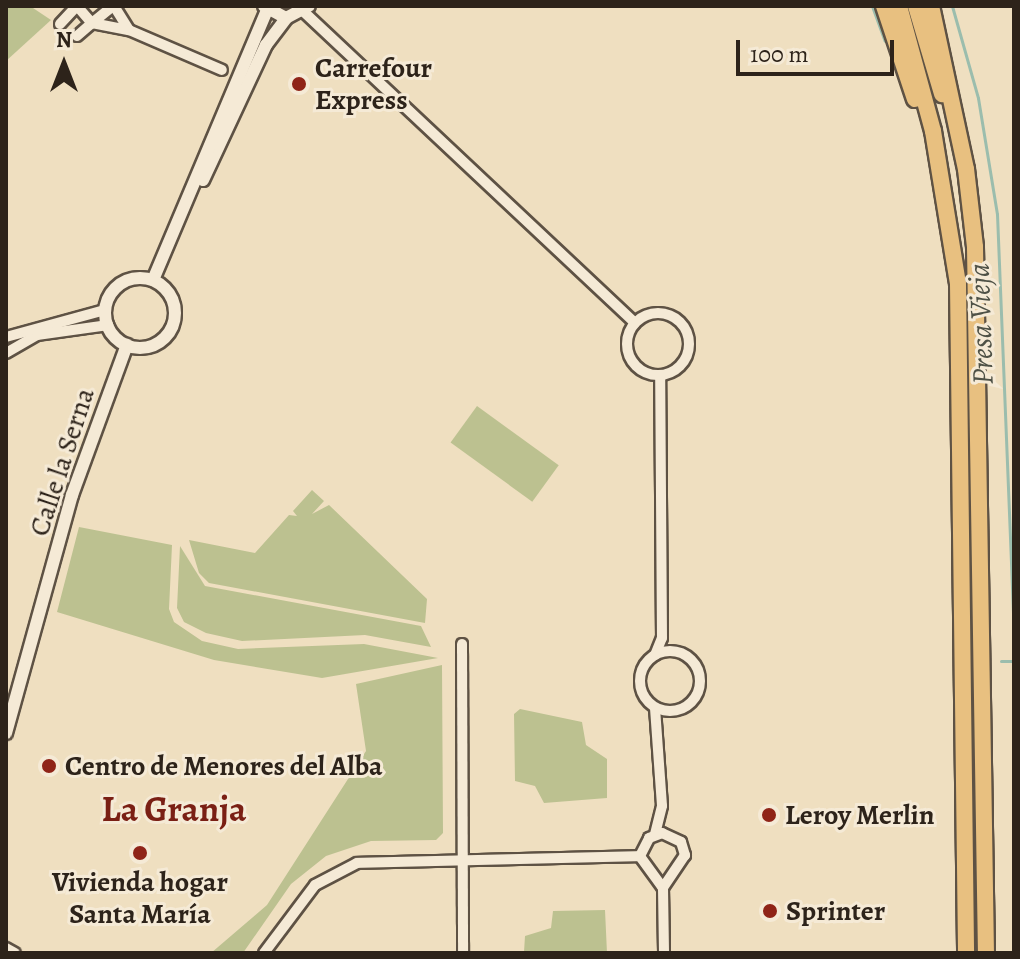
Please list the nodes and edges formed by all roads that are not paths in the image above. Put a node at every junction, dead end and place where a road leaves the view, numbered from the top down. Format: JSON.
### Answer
{"nodes":[{"id":1,"x":77,"y":6,"type":"edge"},
{"id":2,"x":113,"y":6,"type":"edge"},
{"id":3,"x":884,"y":6,"type":"edge"},
{"id":4,"x":899,"y":6,"type":"edge"},
{"id":5,"x":916,"y":6,"type":"edge"},
{"id":6,"x":931,"y":6,"type":"edge"},
{"id":7,"x":265,"y":8,"type":"edge"},
{"id":8,"x":306,"y":9,"type":"edge"},
{"id":9,"x":286,"y":18,"type":"junction"},
{"id":10,"x":92,"y":23,"type":"junction"},
{"id":11,"x":60,"y":24,"type":"dead end"},
{"id":12,"x":129,"y":30,"type":"junction"},
{"id":13,"x":77,"y":36,"type":"dead end"},
{"id":14,"x":222,"y":70,"type":"dead end"},
{"id":15,"x":178,"y":225,"type":"junction"},
{"id":16,"x":153,"y":280,"type":"junction"},
{"id":17,"x":975,"y":284,"type":"junction"},
{"id":18,"x":105,"y":310,"type":"junction"},
{"id":19,"x":635,"y":323,"type":"junction"},
{"id":20,"x":108,"y":325,"type":"junction"},
{"id":21,"x":6,"y":337,"type":"edge"},
{"id":22,"x":127,"y":345,"type":"junction"},
{"id":23,"x":6,"y":353,"type":"edge"},
{"id":24,"x":961,"y":355,"type":"junction"},
{"id":25,"x":660,"y":375,"type":"junction"},
{"id":26,"x":662,"y":638,"type":"junction"},
{"id":27,"x":462,"y":644,"type":"dead end"},
{"id":28,"x":673,"y":651,"type":"junction"},
{"id":29,"x":655,"y":655,"type":"junction"},
{"id":30,"x":655,"y":708,"type":"junction"},
{"id":31,"x":674,"y":712,"type":"junction"},
{"id":32,"x":661,"y":731,"type":"junction"},
{"id":33,"x":6,"y":733,"type":"edge"},
{"id":34,"x":662,"y":816,"type":"junction"},
{"id":35,"x":669,"y":834,"type":"junction"},
{"id":36,"x":655,"y":835,"type":"junction"},
{"id":37,"x":640,"y":856,"type":"junction"},
{"id":38,"x":462,"y":858,"type":"junction"},
{"id":39,"x":656,"y":877,"type":"junction"},
{"id":40,"x":671,"y":877,"type":"junction"},
{"id":41,"x":663,"y":888,"type":"junction"},
{"id":42,"x":6,"y":948,"type":"edge"},
{"id":43,"x":15,"y":953,"type":"edge"},
{"id":44,"x":264,"y":953,"type":"edge"},
{"id":45,"x":463,"y":953,"type":"edge"},
{"id":46,"x":664,"y":953,"type":"edge"},
{"id":47,"x":966,"y":953,"type":"edge"},
{"id":48,"x":986,"y":953,"type":"edge"}],
"edges":[{"from":1,"to":10,"type":"street"},
{"from":1,"to":11,"type":"street"},
{"from":2,"to":10,"type":"street"},
{"from":2,"to":12,"type":"street"},
{"from":3,"to":24,"type":"highway"},
{"from":4,"to":24,"type":"highway"},
{"from":5,"to":17,"type":"highway"},
{"from":6,"to":17,"type":"highway"},
{"from":7,"to":9,"type":"street"},
{"from":7,"to":15,"type":"street"},
{"from":8,"to":9,"type":"street"},
{"from":8,"to":19,"type":"street"},
{"from":9,"to":15,"type":"street"},
{"from":10,"to":12,"type":"street"},
{"from":10,"to":13,"type":"street"},
{"from":12,"to":14,"type":"street"},
{"from":15,"to":16,"type":"street"},
{"from":16,"to":18,"type":"street"},
{"from":16,"to":22,"type":"street"},
{"from":17,"to":48,"type":"highway"},
{"from":18,"to":20,"type":"street"},
{"from":18,"to":21,"type":"street"},
{"from":19,"to":25,"type":"street"},
{"from":19,"to":25,"type":"street"},
{"from":20,"to":22,"type":"street"},
{"from":20,"to":23,"type":"street"},
{"from":22,"to":33,"type":"street","name":"Calle la Serna"},
{"from":24,"to":47,"type":"highway"},
{"from":25,"to":26,"type":"street"},
{"from":26,"to":28,"type":"street"},
{"from":26,"to":29,"type":"street"},
{"from":27,"to":38,"type":"street"},
{"from":28,"to":29,"type":"street"},
{"from":28,"to":31,"type":"street"},
{"from":29,"to":30,"type":"street"},
{"from":30,"to":31,"type":"street"},
{"from":30,"to":32,"type":"street"},
{"from":31,"to":32,"type":"street"},
{"from":32,"to":34,"type":"street"},
{"from":34,"to":35,"type":"street"},
{"from":34,"to":36,"type":"street"},
{"from":35,"to":36,"type":"street"},
{"from":35,"to":40,"type":"street"},
{"from":36,"to":37,"type":"street"},
{"from":37,"to":38,"type":"street"},
{"from":37,"to":39,"type":"street"},
{"from":38,"to":44,"type":"street"},
{"from":38,"to":45,"type":"street"},
{"from":39,"to":40,"type":"street"},
{"from":39,"to":41,"type":"street"},
{"from":40,"to":41,"type":"street"},
{"from":41,"to":46,"type":"street"},
{"from":42,"to":43,"type":"street"}]}
